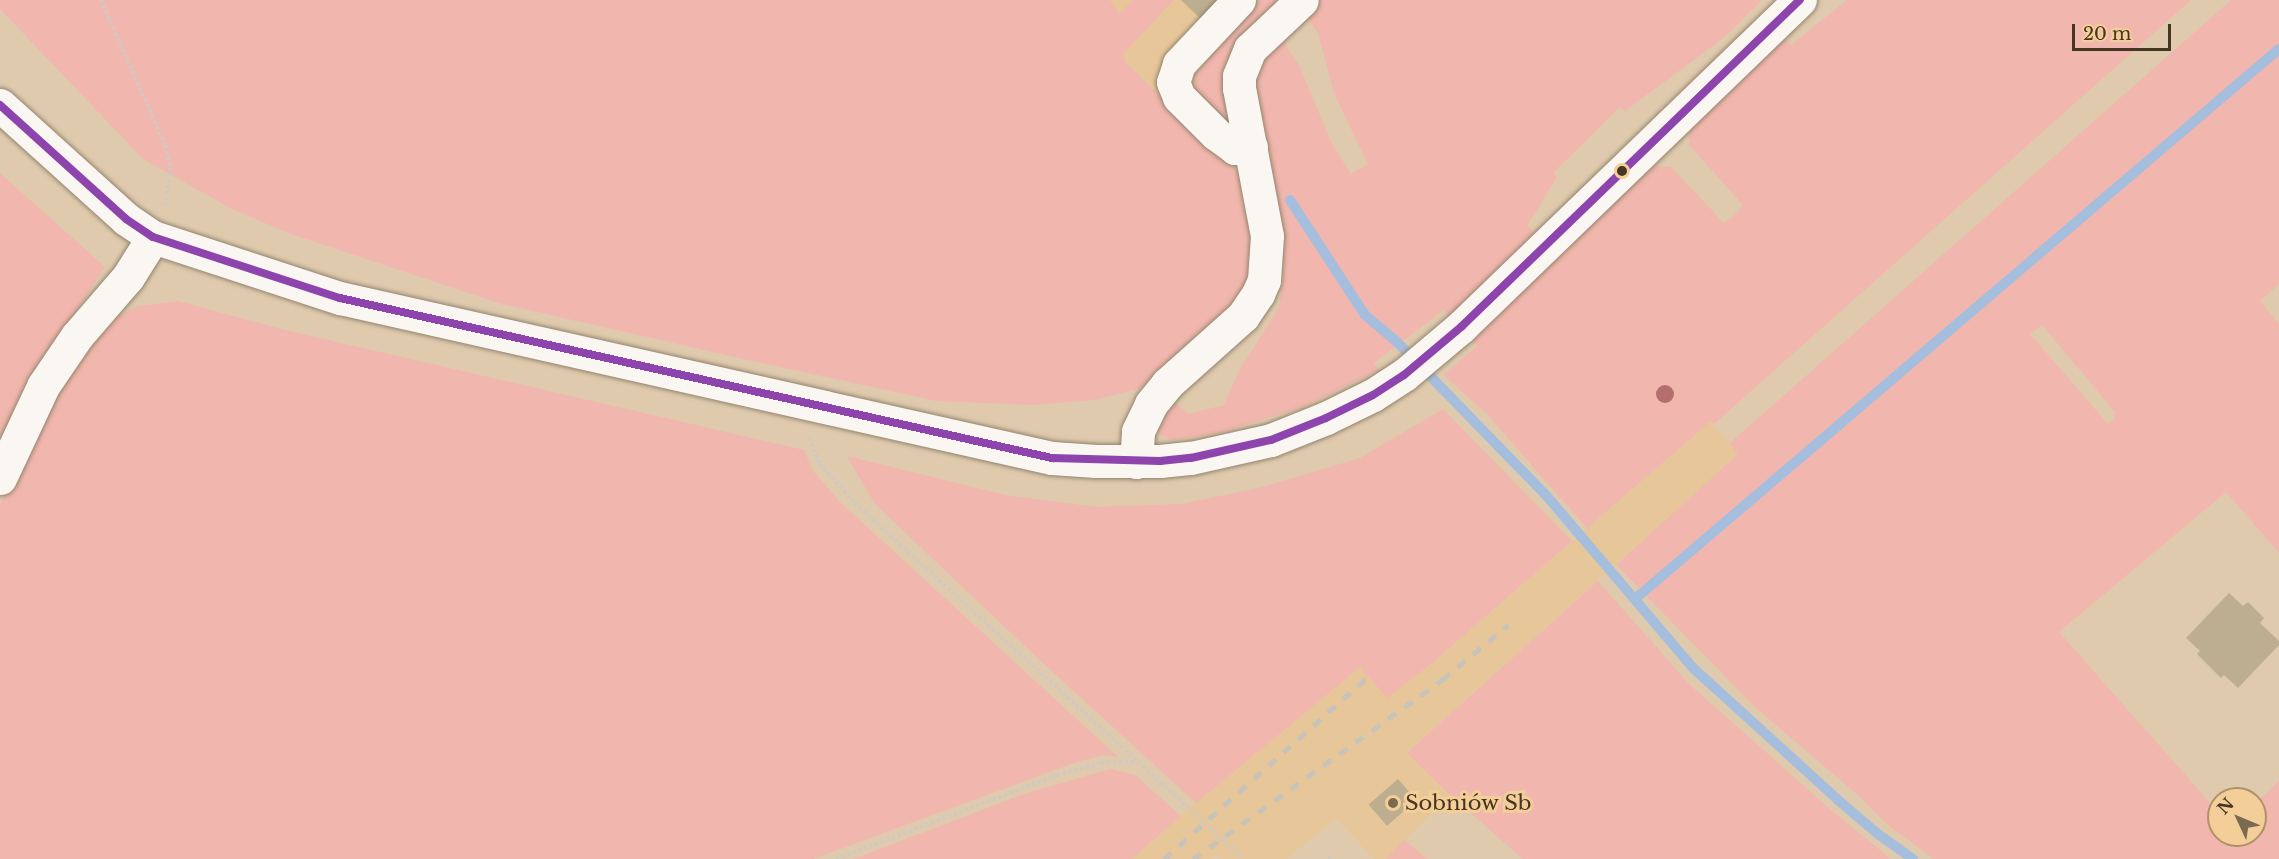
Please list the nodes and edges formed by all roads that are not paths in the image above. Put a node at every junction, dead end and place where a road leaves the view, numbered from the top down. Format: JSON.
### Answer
{"nodes":[{"id":1,"x":1239,"y":0,"type":"edge"},
{"id":2,"x":1302,"y":0,"type":"edge"},
{"id":3,"x":1800,"y":0,"type":"edge"},
{"id":4,"x":0,"y":105,"type":"edge"},
{"id":5,"x":1251,"y":147,"type":"junction"},
{"id":6,"x":153,"y":237,"type":"junction"},
{"id":7,"x":1136,"y":462,"type":"junction"},
{"id":8,"x":0,"y":478,"type":"edge"}],
"edges":[{"from":1,"to":5,"type":"street"},
{"from":2,"to":5,"type":"street"},
{"from":3,"to":7,"type":"street"},
{"from":4,"to":6,"type":"street"},
{"from":5,"to":7,"type":"street"},
{"from":6,"to":7,"type":"street"},
{"from":6,"to":8,"type":"street"}]}
